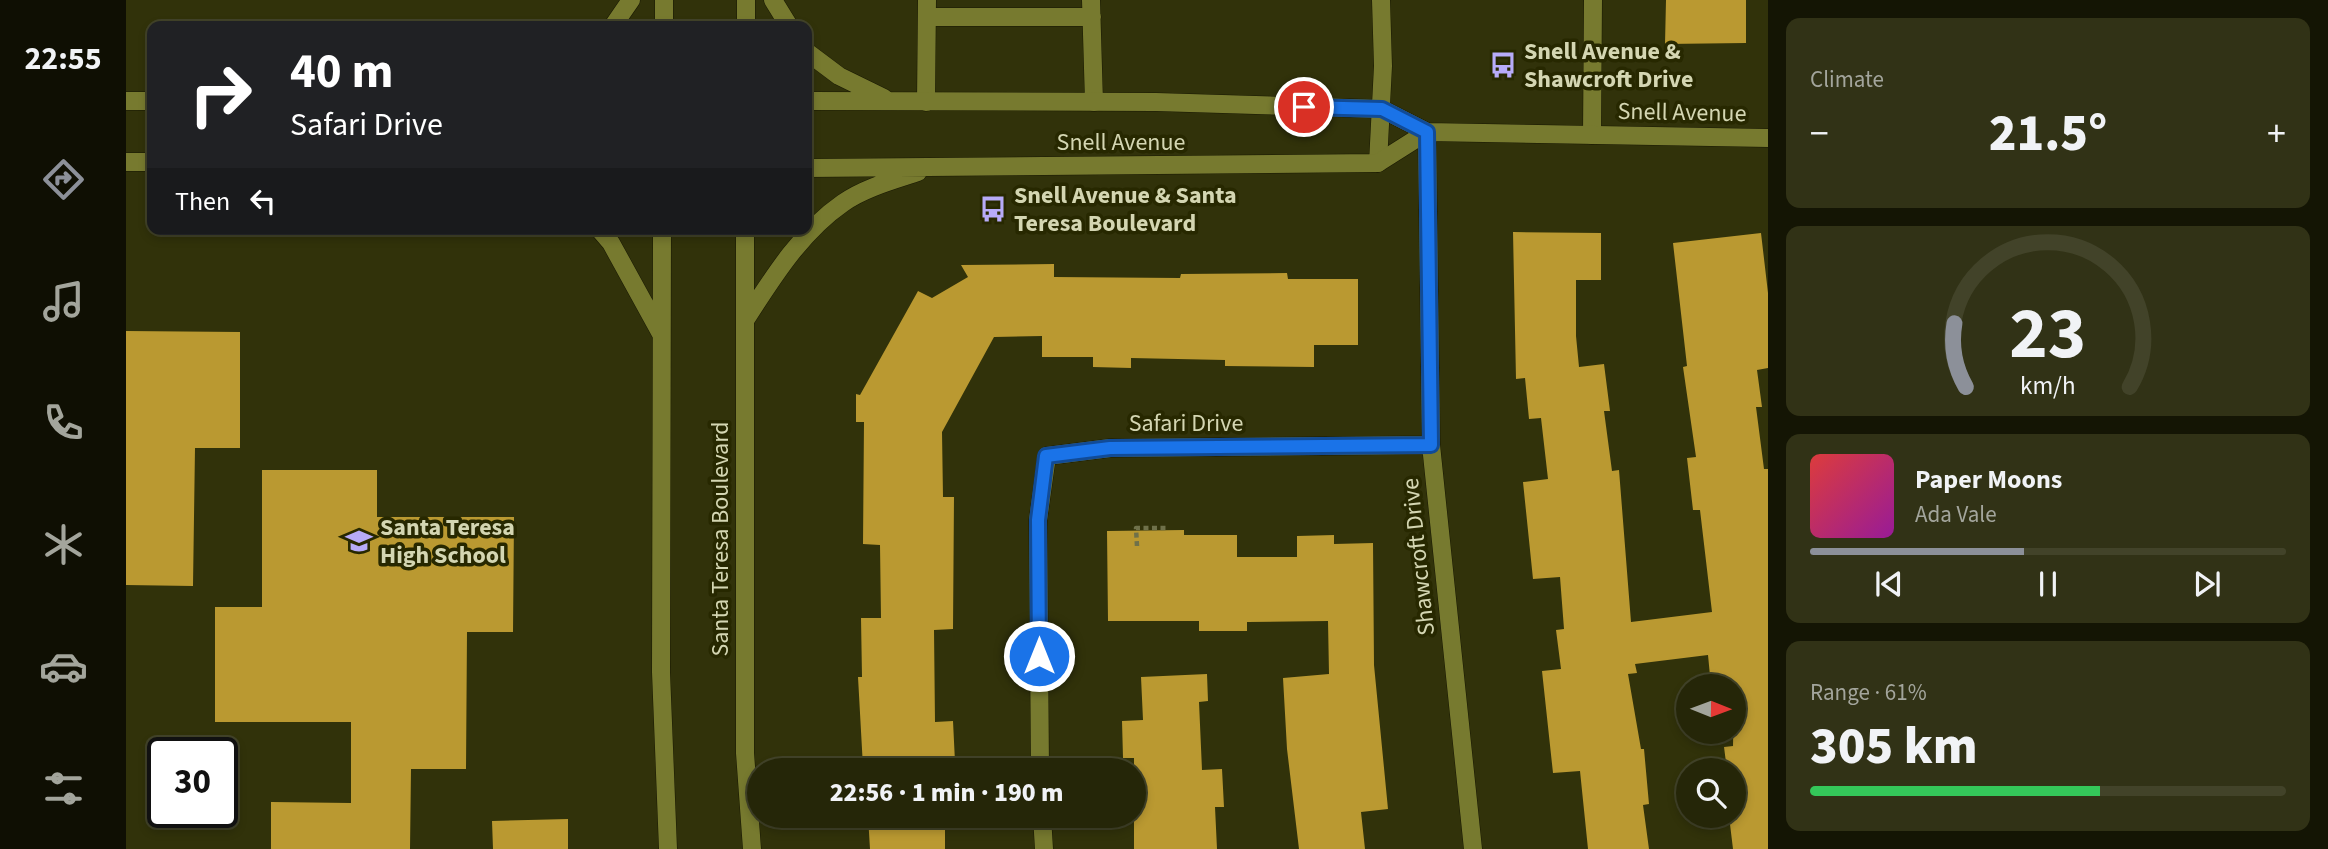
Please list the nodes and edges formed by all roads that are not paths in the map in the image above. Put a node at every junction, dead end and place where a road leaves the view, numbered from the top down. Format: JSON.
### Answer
{"nodes":[{"id":1,"x":631,"y":0,"type":"edge"},
{"id":2,"x":664,"y":0,"type":"edge"},
{"id":3,"x":746,"y":0,"type":"edge"},
{"id":4,"x":773,"y":0,"type":"edge"},
{"id":5,"x":1381,"y":0,"type":"edge"},
{"id":6,"x":1593,"y":0,"type":"edge"},
{"id":7,"x":927,"y":8,"type":"edge"},
{"id":8,"x":1091,"y":8,"type":"edge"},
{"id":9,"x":616,"y":21,"type":"edge"},
{"id":10,"x":664,"y":21,"type":"edge"},
{"id":11,"x":746,"y":21,"type":"edge"},
{"id":12,"x":786,"y":21,"type":"edge"},
{"id":13,"x":812,"y":56,"type":"edge"},
{"id":14,"x":126,"y":101,"type":"edge"},
{"id":15,"x":147,"y":101,"type":"edge"},
{"id":16,"x":812,"y":101,"type":"edge"},
{"id":17,"x":890,"y":101,"type":"junction"},
{"id":18,"x":926,"y":102,"type":"junction"},
{"id":19,"x":1094,"y":102,"type":"junction"},
{"id":20,"x":1382,"y":109,"type":"junction"},
{"id":21,"x":1427,"y":132,"type":"junction"},
{"id":22,"x":1592,"y":135,"type":"junction"},
{"id":23,"x":1768,"y":138,"type":"edge"},
{"id":24,"x":126,"y":162,"type":"edge"},
{"id":25,"x":147,"y":162,"type":"edge"},
{"id":26,"x":1378,"y":163,"type":"junction"},
{"id":27,"x":932,"y":167,"type":"junction"},
{"id":28,"x":812,"y":168,"type":"edge"},
{"id":29,"x":812,"y":230,"type":"edge"},
{"id":30,"x":604,"y":235,"type":"edge"},
{"id":31,"x":662,"y":235,"type":"edge"},
{"id":32,"x":745,"y":235,"type":"edge"},
{"id":33,"x":808,"y":235,"type":"edge"},
{"id":34,"x":746,"y":319,"type":"junction"},
{"id":35,"x":662,"y":335,"type":"junction"},
{"id":36,"x":1431,"y":445,"type":"junction"},
{"id":37,"x":1040,"y":758,"type":"edge"},
{"id":38,"x":1043,"y":828,"type":"edge"},
{"id":39,"x":668,"y":849,"type":"edge"},
{"id":40,"x":752,"y":849,"type":"edge"},
{"id":41,"x":1044,"y":849,"type":"edge"},
{"id":42,"x":1473,"y":849,"type":"edge"}],
"edges":[{"from":1,"to":9,"type":"main road"},
{"from":2,"to":10,"type":"main road"},
{"from":3,"to":11,"type":"main road"},
{"from":4,"to":12,"type":"main road"},
{"from":5,"to":20,"type":"main road"},
{"from":6,"to":22,"type":"main road"},
{"from":7,"to":8,"type":"main road"},
{"from":7,"to":18,"type":"main road"},
{"from":8,"to":19,"type":"main road"},
{"from":13,"to":17,"type":"main road"},
{"from":14,"to":15,"type":"main road"},
{"from":16,"to":17,"type":"main road","name":"Snell Avenue"},
{"from":17,"to":18,"type":"main road","name":"Snell Avenue"},
{"from":18,"to":19,"type":"main road","name":"Snell Avenue"},
{"from":19,"to":20,"type":"main road","name":"Snell Avenue"},
{"from":20,"to":21,"type":"main road","name":"Snell Avenue"},
{"from":20,"to":26,"type":"main road"},
{"from":21,"to":22,"type":"main road","name":"Snell Avenue"},
{"from":21,"to":26,"type":"main road"},
{"from":21,"to":36,"type":"main road","name":"Shawcroft Drive"},
{"from":22,"to":23,"type":"main road","name":"Snell Avenue"},
{"from":24,"to":25,"type":"main road"},
{"from":26,"to":27,"type":"main road","name":"Snell Avenue"},
{"from":27,"to":28,"type":"main road","name":"Snell Avenue"},
{"from":27,"to":29,"type":"main road"},
{"from":30,"to":35,"type":"main road"},
{"from":31,"to":35,"type":"main road"},
{"from":32,"to":34,"type":"main road","name":"Santa Teresa Boulevard"},
{"from":33,"to":34,"type":"main road"},
{"from":34,"to":40,"type":"main road","name":"Santa Teresa Boulevard"},
{"from":35,"to":39,"type":"main road"},
{"from":36,"to":37,"type":"main road","name":"Safari Drive"},
{"from":36,"to":42,"type":"main road","name":"Shawcroft Drive"},
{"from":38,"to":41,"type":"main road"}]}
